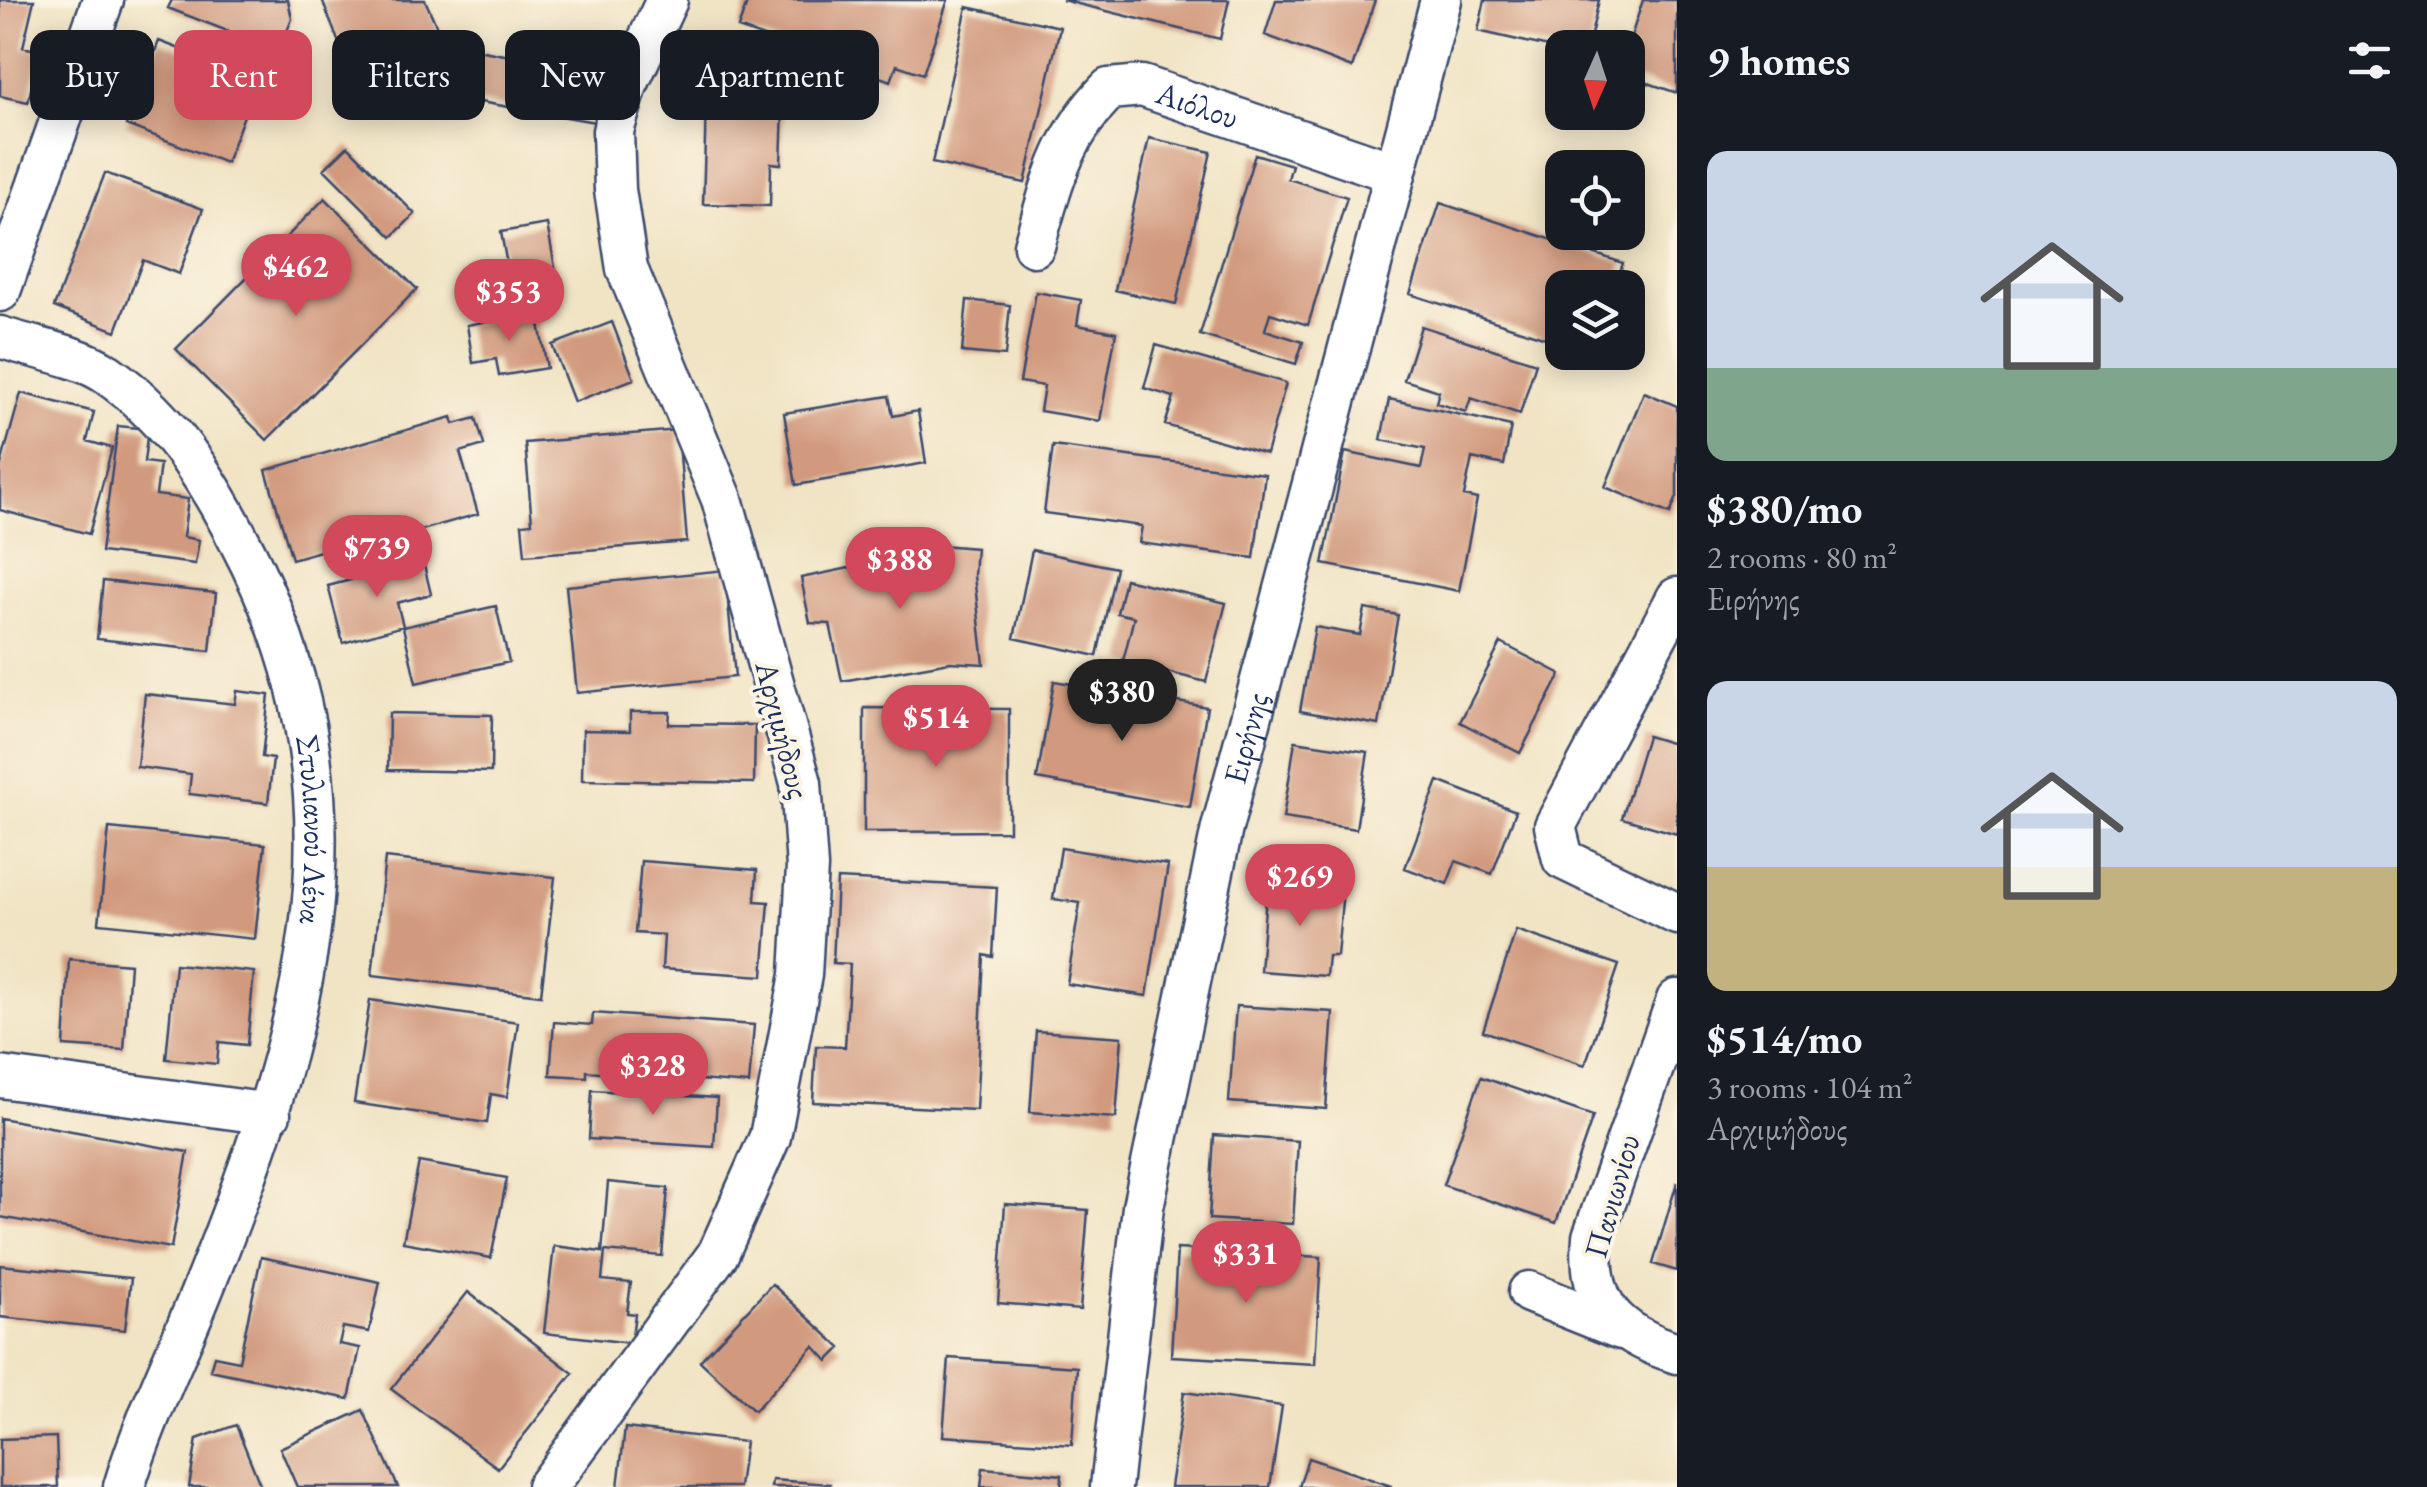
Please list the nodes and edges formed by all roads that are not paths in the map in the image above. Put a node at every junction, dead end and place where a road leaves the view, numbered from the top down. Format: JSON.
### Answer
{"nodes":[{"id":1,"x":103,"y":0,"type":"edge"},
{"id":2,"x":668,"y":0,"type":"edge"},
{"id":3,"x":1441,"y":0,"type":"edge"},
{"id":4,"x":1395,"y":173,"type":"junction"},
{"id":5,"x":1034,"y":246,"type":"dead end"},
{"id":6,"x":0,"y":291,"type":"edge"},
{"id":7,"x":0,"y":336,"type":"edge"},
{"id":8,"x":1677,"y":598,"type":"edge"},
{"id":9,"x":1677,"y":914,"type":"edge"},
{"id":10,"x":1677,"y":1000,"type":"edge"},
{"id":11,"x":0,"y":1077,"type":"edge"},
{"id":12,"x":270,"y":1114,"type":"junction"},
{"id":13,"x":1529,"y":1292,"type":"dead end"},
{"id":14,"x":1634,"y":1334,"type":"junction"},
{"id":15,"x":1677,"y":1354,"type":"edge"},
{"id":16,"x":124,"y":1487,"type":"edge"},
{"id":17,"x":547,"y":1487,"type":"edge"},
{"id":18,"x":1112,"y":1487,"type":"edge"}],
"edges":[{"from":1,"to":6,"type":"street"},
{"from":2,"to":17,"type":"street","name":"Αρχιμήδους"},
{"from":3,"to":4,"type":"street","name":"Ειρήνης"},
{"from":4,"to":5,"type":"street","name":"Αιόλου"},
{"from":4,"to":18,"type":"street","name":"Ειρήνης"},
{"from":7,"to":12,"type":"street","name":"Στυλιανού Λένα"},
{"from":8,"to":9,"type":"street"},
{"from":10,"to":14,"type":"street","name":"Πανιωνίου"},
{"from":11,"to":12,"type":"street"},
{"from":12,"to":16,"type":"street","name":"Στυλιανού Λένα"},
{"from":13,"to":14,"type":"street"},
{"from":14,"to":15,"type":"street","name":"Πανιωνίου"}]}
